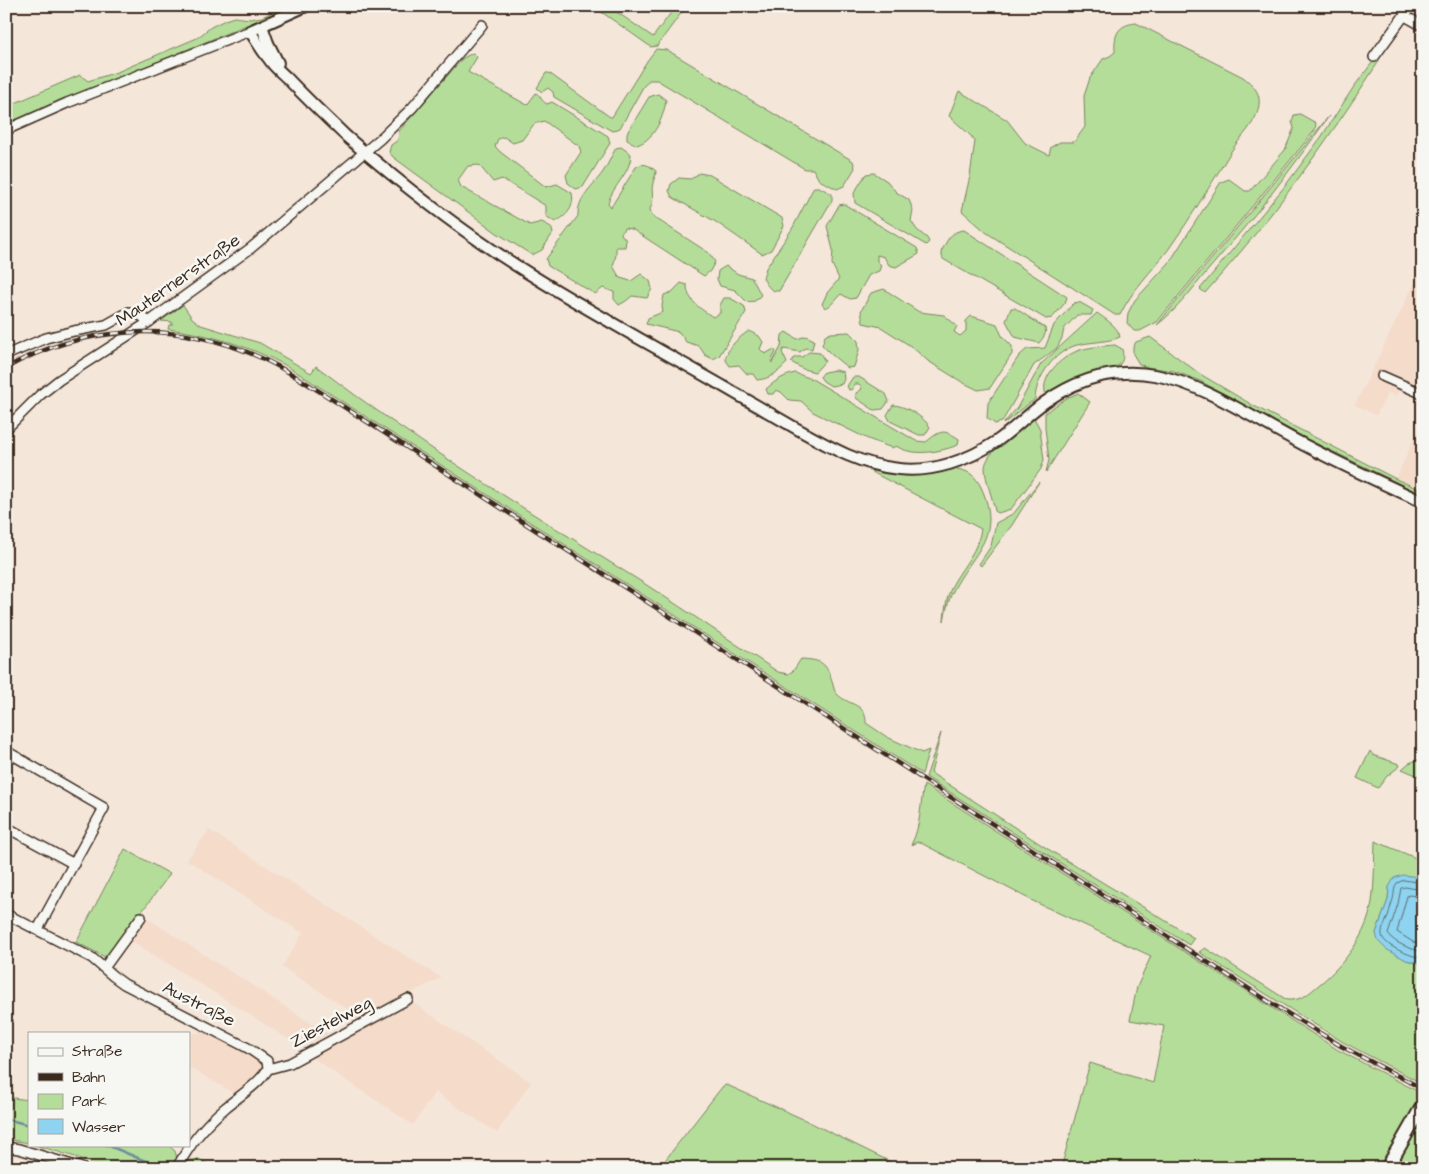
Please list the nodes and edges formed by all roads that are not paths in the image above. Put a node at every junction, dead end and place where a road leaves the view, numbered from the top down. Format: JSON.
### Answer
{"nodes":[{"id":1,"x":306,"y":6,"type":"edge"},
{"id":2,"x":1411,"y":6,"type":"edge"},
{"id":3,"x":1405,"y":16,"type":"junction"},
{"id":4,"x":482,"y":25,"type":"dead end"},
{"id":5,"x":262,"y":26,"type":"junction"},
{"id":6,"x":1423,"y":26,"type":"edge"},
{"id":7,"x":250,"y":30,"type":"junction"},
{"id":8,"x":1374,"y":57,"type":"dead end"},
{"id":9,"x":288,"y":79,"type":"junction"},
{"id":10,"x":6,"y":130,"type":"edge"},
{"id":11,"x":364,"y":152,"type":"junction"},
{"id":12,"x":149,"y":322,"type":"junction"},
{"id":13,"x":6,"y":355,"type":"edge"},
{"id":14,"x":1382,"y":376,"type":"dead end"},
{"id":15,"x":1423,"y":394,"type":"edge"},
{"id":16,"x":6,"y":429,"type":"edge"},
{"id":17,"x":1423,"y":502,"type":"edge"},
{"id":18,"x":6,"y":751,"type":"edge"},
{"id":19,"x":6,"y":827,"type":"edge"},
{"id":20,"x":74,"y":864,"type":"junction"},
{"id":21,"x":6,"y":914,"type":"edge"},
{"id":22,"x":142,"y":917,"type":"dead end"},
{"id":23,"x":38,"y":930,"type":"junction"},
{"id":24,"x":104,"y":968,"type":"junction"},
{"id":25,"x":408,"y":999,"type":"dead end"},
{"id":26,"x":268,"y":1069,"type":"junction"},
{"id":27,"x":1423,"y":1105,"type":"edge"},
{"id":28,"x":6,"y":1147,"type":"edge"},
{"id":29,"x":82,"y":1168,"type":"edge"},
{"id":30,"x":177,"y":1168,"type":"edge"},
{"id":31,"x":1387,"y":1168,"type":"edge"}],
"edges":[{"from":1,"to":5,"type":"main road"},
{"from":2,"to":3,"type":"street"},
{"from":3,"to":6,"type":"street"},
{"from":3,"to":8,"type":"street"},
{"from":4,"to":11,"type":"street","name":"Mauternerstraße"},
{"from":5,"to":7,"type":"main road"},
{"from":5,"to":9,"type":"main road"},
{"from":7,"to":9,"type":"main road"},
{"from":7,"to":10,"type":"street"},
{"from":9,"to":11,"type":"main road"},
{"from":11,"to":12,"type":"street","name":"Mauternerstraße"},
{"from":11,"to":17,"type":"main road"},
{"from":12,"to":13,"type":"street"},
{"from":12,"to":16,"type":"street","name":"Mauternerstraße"},
{"from":14,"to":15,"type":"street"},
{"from":18,"to":20,"type":"street"},
{"from":19,"to":20,"type":"street"},
{"from":20,"to":23,"type":"street"},
{"from":21,"to":23,"type":"street","name":"Austraße"},
{"from":22,"to":24,"type":"street"},
{"from":23,"to":24,"type":"street","name":"Austraße"},
{"from":24,"to":26,"type":"street","name":"Austraße"},
{"from":25,"to":26,"type":"street","name":"Ziestelweg"},
{"from":26,"to":30,"type":"street"},
{"from":27,"to":31,"type":"highway"},
{"from":28,"to":29,"type":"street"}]}
